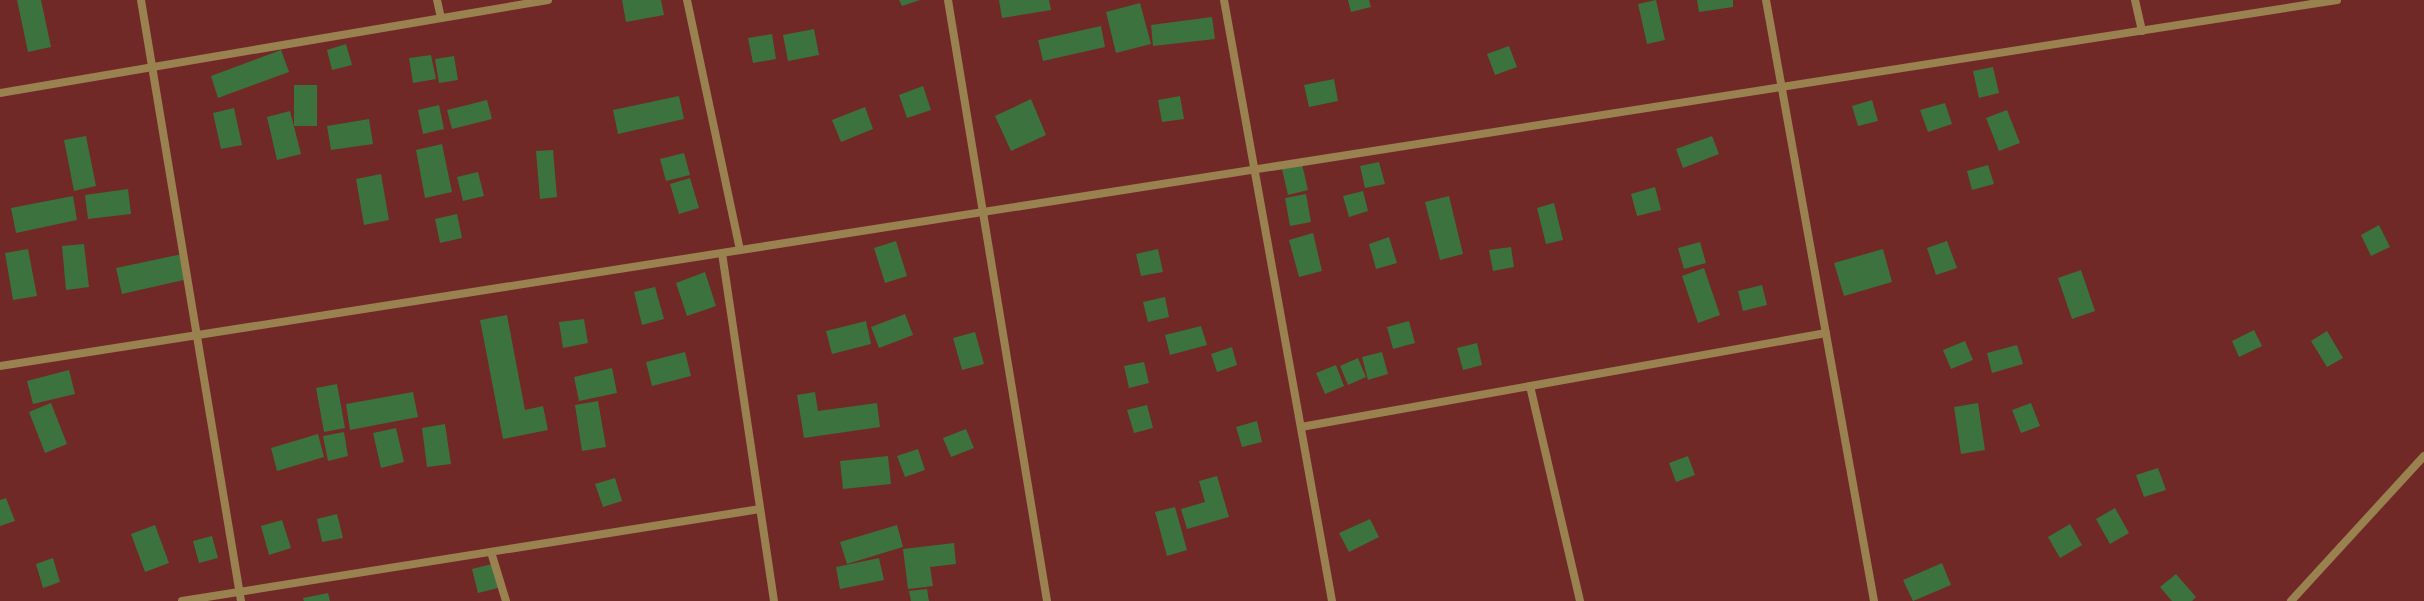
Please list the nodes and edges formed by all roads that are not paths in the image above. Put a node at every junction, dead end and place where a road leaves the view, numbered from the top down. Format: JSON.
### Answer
{"nodes":[{"id":1,"x":141,"y":0,"type":"edge"},
{"id":2,"x":437,"y":0,"type":"edge"},
{"id":3,"x":548,"y":0,"type":"edge"},
{"id":4,"x":687,"y":0,"type":"edge"},
{"id":5,"x":948,"y":0,"type":"edge"},
{"id":6,"x":1224,"y":0,"type":"edge"},
{"id":7,"x":1766,"y":0,"type":"edge"},
{"id":8,"x":2135,"y":0,"type":"edge"},
{"id":9,"x":2337,"y":0,"type":"edge"},
{"id":10,"x":441,"y":18,"type":"junction"},
{"id":11,"x":2142,"y":31,"type":"junction"},
{"id":12,"x":152,"y":67,"type":"junction"},
{"id":13,"x":1782,"y":87,"type":"junction"},
{"id":14,"x":0,"y":93,"type":"edge"},
{"id":15,"x":1255,"y":169,"type":"junction"},
{"id":16,"x":983,"y":212,"type":"junction"},
{"id":17,"x":740,"y":250,"type":"junction"},
{"id":18,"x":722,"y":253,"type":"junction"},
{"id":19,"x":1826,"y":333,"type":"junction"},
{"id":20,"x":197,"y":335,"type":"junction"},
{"id":21,"x":0,"y":366,"type":"edge"},
{"id":22,"x":1530,"y":386,"type":"junction"},
{"id":23,"x":1301,"y":427,"type":"junction"},
{"id":24,"x":2424,"y":456,"type":"edge"},
{"id":25,"x":760,"y":509,"type":"junction"},
{"id":26,"x":491,"y":552,"type":"junction"},
{"id":27,"x":241,"y":597,"type":"edge"},
{"id":28,"x":182,"y":601,"type":"edge"},
{"id":29,"x":506,"y":601,"type":"edge"},
{"id":30,"x":774,"y":601,"type":"edge"},
{"id":31,"x":1047,"y":601,"type":"edge"},
{"id":32,"x":1332,"y":601,"type":"edge"},
{"id":33,"x":1580,"y":601,"type":"edge"},
{"id":34,"x":1874,"y":601,"type":"edge"},
{"id":35,"x":2291,"y":601,"type":"edge"}],
"edges":[{"from":1,"to":12,"type":"street"},
{"from":2,"to":10,"type":"street"},
{"from":3,"to":10,"type":"street"},
{"from":4,"to":17,"type":"street"},
{"from":5,"to":16,"type":"street"},
{"from":6,"to":15,"type":"street"},
{"from":7,"to":13,"type":"street"},
{"from":8,"to":11,"type":"street"},
{"from":9,"to":11,"type":"street"},
{"from":10,"to":12,"type":"street"},
{"from":11,"to":13,"type":"street"},
{"from":12,"to":14,"type":"street"},
{"from":12,"to":20,"type":"street"},
{"from":13,"to":15,"type":"street"},
{"from":13,"to":19,"type":"street"},
{"from":15,"to":16,"type":"street"},
{"from":15,"to":23,"type":"street"},
{"from":16,"to":17,"type":"street"},
{"from":16,"to":31,"type":"street"},
{"from":17,"to":18,"type":"street"},
{"from":18,"to":20,"type":"street"},
{"from":18,"to":25,"type":"street"},
{"from":19,"to":22,"type":"street"},
{"from":19,"to":34,"type":"street"},
{"from":20,"to":21,"type":"street"},
{"from":20,"to":27,"type":"street"},
{"from":22,"to":23,"type":"street"},
{"from":22,"to":33,"type":"street"},
{"from":23,"to":32,"type":"street"},
{"from":24,"to":35,"type":"street"},
{"from":25,"to":26,"type":"street"},
{"from":25,"to":30,"type":"street"},
{"from":26,"to":27,"type":"street"},
{"from":26,"to":29,"type":"street"},
{"from":27,"to":28,"type":"street"}]}
